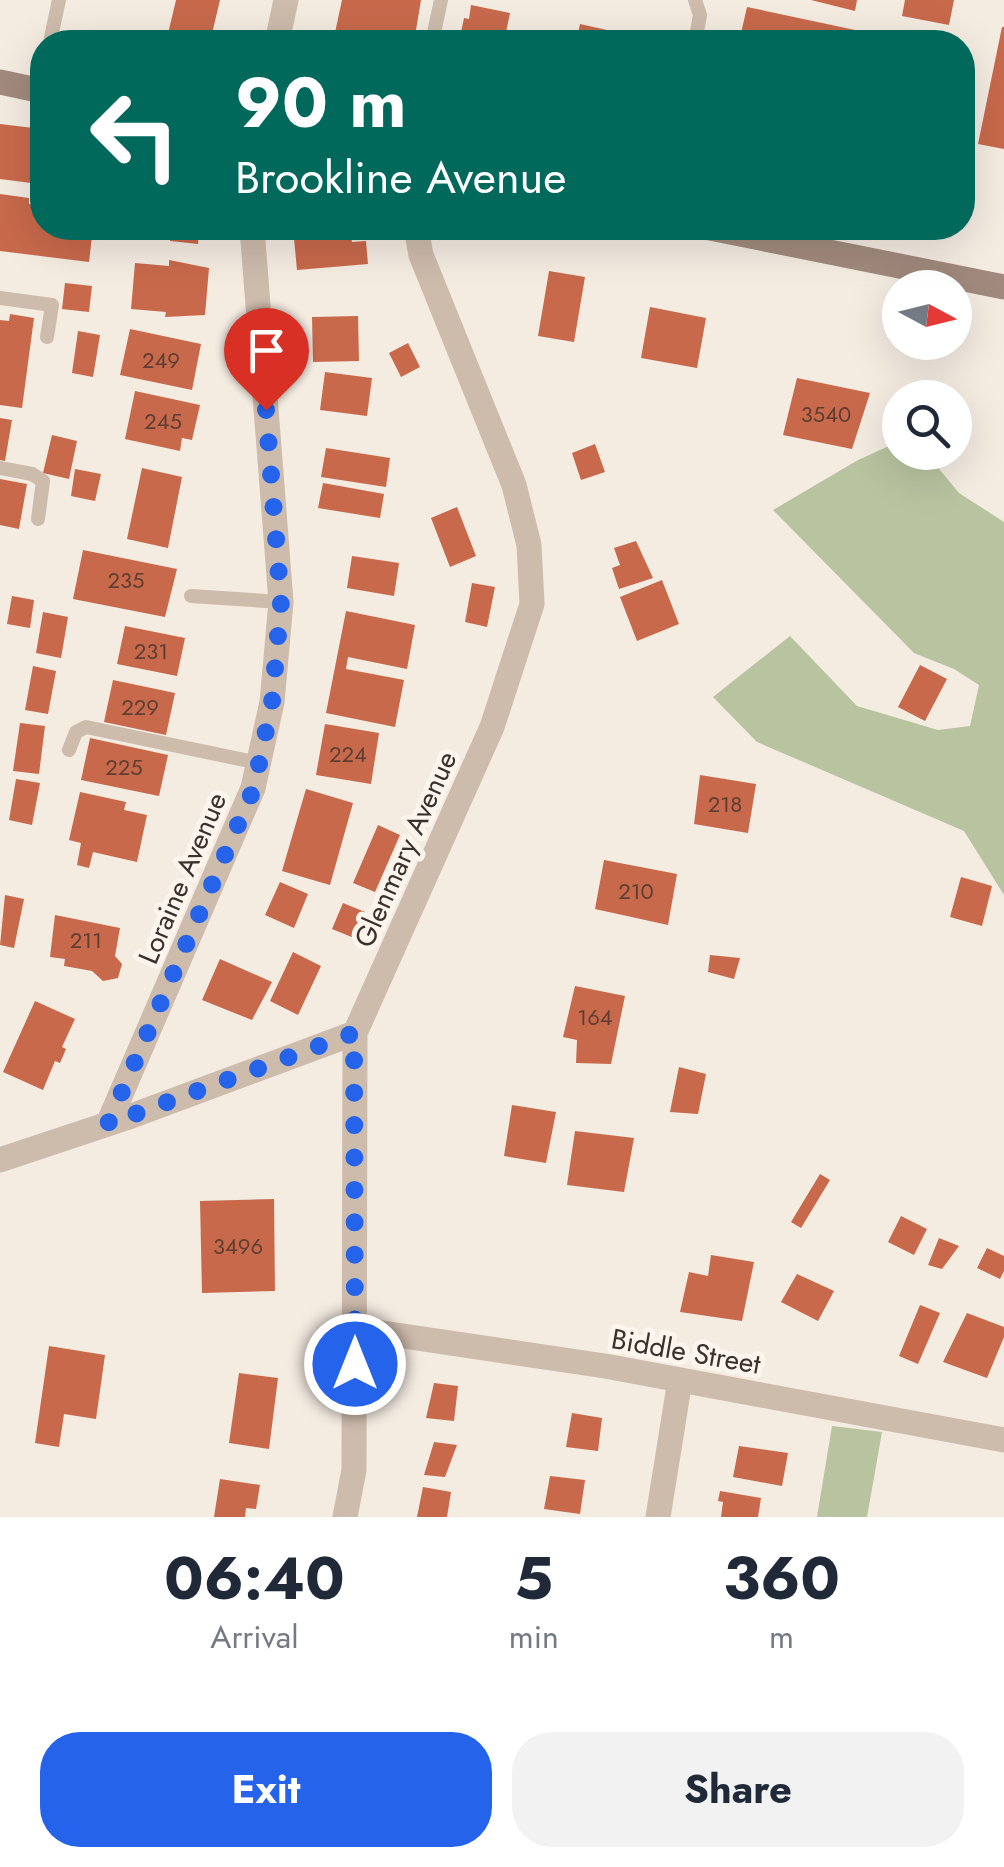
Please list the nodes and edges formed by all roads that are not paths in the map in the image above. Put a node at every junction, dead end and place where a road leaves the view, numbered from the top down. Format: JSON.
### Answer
{"nodes":[{"id":1,"x":59,"y":0,"type":"edge"},
{"id":2,"x":286,"y":0,"type":"edge"},
{"id":3,"x":441,"y":0,"type":"edge"},
{"id":4,"x":694,"y":0,"type":"edge"},
{"id":5,"x":53,"y":30,"type":"edge"},
{"id":6,"x":280,"y":30,"type":"edge"},
{"id":7,"x":435,"y":30,"type":"edge"},
{"id":8,"x":697,"y":30,"type":"edge"},
{"id":9,"x":0,"y":82,"type":"edge"},
{"id":10,"x":30,"y":85,"type":"edge"},
{"id":11,"x":253,"y":240,"type":"edge"},
{"id":12,"x":418,"y":240,"type":"edge"},
{"id":13,"x":770,"y":240,"type":"edge"},
{"id":14,"x":1004,"y":287,"type":"edge"},
{"id":15,"x":0,"y":298,"type":"edge"},
{"id":16,"x":46,"y":338,"type":"dead end"},
{"id":17,"x":0,"y":468,"type":"edge"},
{"id":18,"x":38,"y":519,"type":"dead end"},
{"id":19,"x":191,"y":596,"type":"dead end"},
{"id":20,"x":281,"y":602,"type":"junction"},
{"id":21,"x":69,"y":750,"type":"dead end"},
{"id":22,"x":259,"y":763,"type":"junction"},
{"id":23,"x":354,"y":1033,"type":"junction"},
{"id":24,"x":108,"y":1124,"type":"junction"},
{"id":25,"x":0,"y":1160,"type":"edge"},
{"id":26,"x":356,"y":1329,"type":"junction"},
{"id":27,"x":680,"y":1380,"type":"junction"},
{"id":28,"x":1004,"y":1440,"type":"edge"},
{"id":29,"x":345,"y":1517,"type":"edge"},
{"id":30,"x":658,"y":1517,"type":"edge"}],
"edges":[{"from":1,"to":5,"type":"lane"},
{"from":2,"to":6,"type":"street"},
{"from":3,"to":7,"type":"lane"},
{"from":4,"to":8,"type":"lane"},
{"from":9,"to":10,"type":"main road"},
{"from":11,"to":20,"type":"street","name":"Loraine Avenue"},
{"from":12,"to":23,"type":"street","name":"Glenmary Avenue"},
{"from":13,"to":14,"type":"main road"},
{"from":15,"to":16,"type":"lane"},
{"from":17,"to":18,"type":"lane"},
{"from":19,"to":20,"type":"lane"},
{"from":20,"to":22,"type":"street","name":"Loraine Avenue"},
{"from":21,"to":22,"type":"lane"},
{"from":22,"to":24,"type":"street","name":"Loraine Avenue"},
{"from":23,"to":24,"type":"street"},
{"from":23,"to":26,"type":"street","name":"Glenmary Avenue"},
{"from":24,"to":25,"type":"street"},
{"from":26,"to":27,"type":"street","name":"Biddle Street"},
{"from":26,"to":29,"type":"street","name":"Glenmary Avenue"},
{"from":27,"to":28,"type":"street","name":"Biddle Street"},
{"from":27,"to":30,"type":"street"}]}
